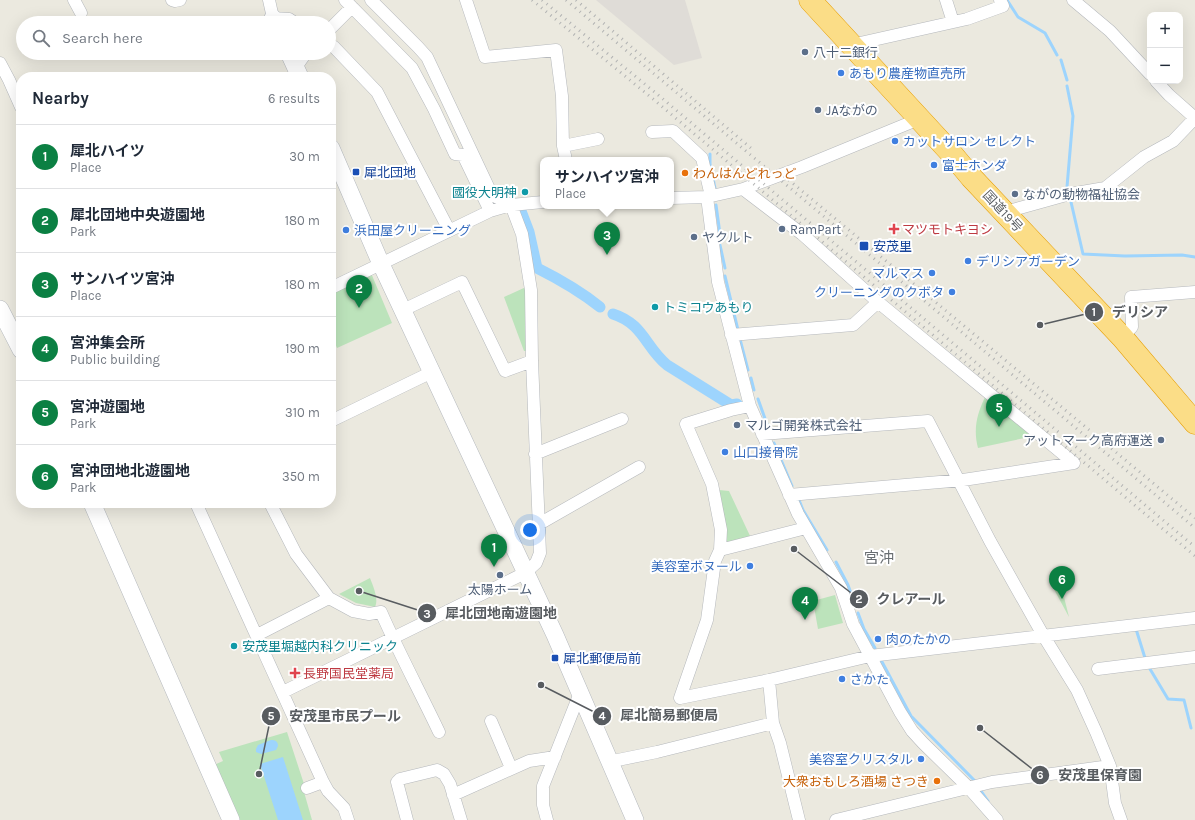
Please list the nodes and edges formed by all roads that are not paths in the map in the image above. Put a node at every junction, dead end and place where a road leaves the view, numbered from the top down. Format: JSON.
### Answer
{"nodes":[{"id":1,"x":74,"y":0,"type":"edge"},
{"id":2,"x":172,"y":0,"type":"edge"},
{"id":3,"x":180,"y":0,"type":"edge"},
{"id":4,"x":269,"y":0,"type":"edge"},
{"id":5,"x":371,"y":0,"type":"edge"},
{"id":6,"x":466,"y":0,"type":"edge"},
{"id":7,"x":810,"y":0,"type":"edge"},
{"id":8,"x":946,"y":0,"type":"edge"},
{"id":9,"x":1000,"y":0,"type":"edge"},
{"id":10,"x":1073,"y":0,"type":"edge"},
{"id":11,"x":348,"y":3,"type":"edge"},
{"id":12,"x":81,"y":13,"type":"dead end"},
{"id":13,"x":274,"y":16,"type":"edge"},
{"id":14,"x":336,"y":20,"type":"edge"},
{"id":15,"x":953,"y":22,"type":"junction"},
{"id":16,"x":336,"y":49,"type":"edge"},
{"id":17,"x":855,"y":49,"type":"junction"},
{"id":18,"x":0,"y":63,"type":"edge"},
{"id":19,"x":1147,"y":71,"type":"edge"},
{"id":20,"x":1159,"y":84,"type":"edge"},
{"id":21,"x":16,"y":96,"type":"edge"},
{"id":22,"x":1195,"y":118,"type":"edge"},
{"id":23,"x":919,"y":119,"type":"junction"},
{"id":24,"x":652,"y":132,"type":"dead end"},
{"id":25,"x":598,"y":139,"type":"dead end"},
{"id":26,"x":563,"y":146,"type":"junction"},
{"id":27,"x":565,"y":157,"type":"edge"},
{"id":28,"x":336,"y":160,"type":"edge"},
{"id":29,"x":743,"y":189,"type":"junction"},
{"id":30,"x":709,"y":196,"type":"junction"},
{"id":31,"x":674,"y":198,"type":"edge"},
{"id":32,"x":540,"y":202,"type":"edge"},
{"id":33,"x":511,"y":205,"type":"junction"},
{"id":34,"x":490,"y":211,"type":"junction"},
{"id":35,"x":1005,"y":212,"type":"junction"},
{"id":36,"x":449,"y":230,"type":"junction"},
{"id":37,"x":381,"y":264,"type":"junction"},
{"id":38,"x":336,"y":286,"type":"edge"},
{"id":39,"x":1195,"y":292,"type":"edge"},
{"id":40,"x":878,"y":302,"type":"junction"},
{"id":41,"x":0,"y":309,"type":"edge"},
{"id":42,"x":403,"y":310,"type":"junction"},
{"id":43,"x":731,"y":335,"type":"junction"},
{"id":44,"x":1122,"y":336,"type":"junction"},
{"id":45,"x":16,"y":340,"type":"edge"},
{"id":46,"x":532,"y":361,"type":"junction"},
{"id":47,"x":432,"y":372,"type":"junction"},
{"id":48,"x":750,"y":406,"type":"junction"},
{"id":49,"x":336,"y":419,"type":"edge"},
{"id":50,"x":622,"y":419,"type":"dead end"},
{"id":51,"x":1195,"y":423,"type":"edge"},
{"id":52,"x":762,"y":434,"type":"junction"},
{"id":53,"x":536,"y":454,"type":"junction"},
{"id":54,"x":639,"y":467,"type":"dead end"},
{"id":55,"x":957,"y":480,"type":"junction"},
{"id":56,"x":789,"y":495,"type":"junction"},
{"id":57,"x":94,"y":508,"type":"edge"},
{"id":58,"x":198,"y":508,"type":"edge"},
{"id":59,"x":273,"y":508,"type":"edge"},
{"id":60,"x":539,"y":524,"type":"junction"},
{"id":61,"x":806,"y":528,"type":"junction"},
{"id":62,"x":720,"y":550,"type":"junction"},
{"id":63,"x":525,"y":573,"type":"junction"},
{"id":64,"x":328,"y":598,"type":"junction"},
{"id":65,"x":1195,"y":618,"type":"edge"},
{"id":66,"x":257,"y":635,"type":"junction"},
{"id":67,"x":1043,"y":635,"type":"junction"},
{"id":68,"x":392,"y":639,"type":"junction"},
{"id":69,"x":870,"y":656,"type":"junction"},
{"id":70,"x":1195,"y":657,"type":"edge"},
{"id":71,"x":1098,"y":669,"type":"dead end"},
{"id":72,"x":769,"y":680,"type":"junction"},
{"id":73,"x":283,"y":692,"type":"junction"},
{"id":74,"x":580,"y":693,"type":"junction"},
{"id":75,"x":491,"y":721,"type":"dead end"},
{"id":76,"x":773,"y":723,"type":"junction"},
{"id":77,"x":439,"y":732,"type":"dead end"},
{"id":78,"x":555,"y":757,"type":"junction"},
{"id":79,"x":608,"y":762,"type":"junction"},
{"id":80,"x":1110,"y":766,"type":"junction"},
{"id":81,"x":512,"y":768,"type":"junction"},
{"id":82,"x":323,"y":782,"type":"junction"},
{"id":83,"x":968,"y":787,"type":"junction"},
{"id":84,"x":307,"y":788,"type":"dead end"},
{"id":85,"x":453,"y":795,"type":"junction"},
{"id":86,"x":231,"y":820,"type":"edge"},
{"id":87,"x":348,"y":820,"type":"edge"},
{"id":88,"x":407,"y":820,"type":"edge"},
{"id":89,"x":461,"y":820,"type":"edge"},
{"id":90,"x":547,"y":820,"type":"edge"},
{"id":91,"x":634,"y":820,"type":"edge"},
{"id":92,"x":799,"y":820,"type":"edge"},
{"id":93,"x":836,"y":820,"type":"edge"},
{"id":94,"x":997,"y":820,"type":"edge"},
{"id":95,"x":1121,"y":820,"type":"edge"}],
"edges":[{"from":1,"to":12,"type":"street"},
{"from":2,"to":3,"type":"street"},
{"from":4,"to":13,"type":"street"},
{"from":5,"to":33,"type":"street"},
{"from":6,"to":26,"type":"street"},
{"from":7,"to":17,"type":"highway","name":"国道19号"},
{"from":8,"to":15,"type":"street"},
{"from":9,"to":15,"type":"street"},
{"from":10,"to":19,"type":"street"},
{"from":11,"to":14,"type":"street"},
{"from":11,"to":34,"type":"street"},
{"from":15,"to":17,"type":"street"},
{"from":16,"to":36,"type":"street"},
{"from":17,"to":23,"type":"highway","name":"国道19号"},
{"from":18,"to":21,"type":"street"},
{"from":20,"to":22,"type":"street"},
{"from":22,"to":35,"type":"street"},
{"from":23,"to":29,"type":"street"},
{"from":23,"to":35,"type":"highway","name":"国道19号"},
{"from":24,"to":30,"type":"street"},
{"from":25,"to":26,"type":"street"},
{"from":26,"to":27,"type":"street"},
{"from":28,"to":37,"type":"street"},
{"from":29,"to":30,"type":"street"},
{"from":29,"to":40,"type":"street"},
{"from":30,"to":31,"type":"street"},
{"from":30,"to":43,"type":"street"},
{"from":32,"to":33,"type":"street"},
{"from":33,"to":34,"type":"street"},
{"from":33,"to":46,"type":"street"},
{"from":34,"to":36,"type":"street"},
{"from":35,"to":44,"type":"highway","name":"国道19号"},
{"from":36,"to":37,"type":"street"},
{"from":37,"to":38,"type":"street"},
{"from":37,"to":42,"type":"street"},
{"from":39,"to":44,"type":"street"},
{"from":40,"to":43,"type":"street"},
{"from":40,"to":55,"type":"street"},
{"from":41,"to":45,"type":"street"},
{"from":42,"to":46,"type":"street"},
{"from":42,"to":47,"type":"street"},
{"from":43,"to":48,"type":"street"},
{"from":44,"to":51,"type":"highway","name":"国道19号"},
{"from":46,"to":53,"type":"street"},
{"from":47,"to":49,"type":"street"},
{"from":47,"to":63,"type":"street"},
{"from":48,"to":52,"type":"street"},
{"from":48,"to":62,"type":"street"},
{"from":50,"to":53,"type":"street"},
{"from":52,"to":55,"type":"street"},
{"from":52,"to":56,"type":"street"},
{"from":53,"to":60,"type":"street"},
{"from":54,"to":60,"type":"street"},
{"from":55,"to":56,"type":"street"},
{"from":55,"to":67,"type":"street"},
{"from":56,"to":61,"type":"street"},
{"from":57,"to":86,"type":"street"},
{"from":58,"to":66,"type":"street"},
{"from":59,"to":64,"type":"street"},
{"from":60,"to":63,"type":"street"},
{"from":61,"to":62,"type":"street"},
{"from":61,"to":69,"type":"street"},
{"from":62,"to":72,"type":"street"},
{"from":63,"to":68,"type":"street"},
{"from":63,"to":74,"type":"street"},
{"from":64,"to":66,"type":"street"},
{"from":64,"to":68,"type":"street"},
{"from":65,"to":67,"type":"street"},
{"from":66,"to":73,"type":"street"},
{"from":67,"to":69,"type":"street"},
{"from":67,"to":80,"type":"street"},
{"from":68,"to":73,"type":"street"},
{"from":68,"to":77,"type":"street"},
{"from":69,"to":72,"type":"street"},
{"from":69,"to":83,"type":"street"},
{"from":70,"to":71,"type":"street"},
{"from":72,"to":76,"type":"street"},
{"from":73,"to":82,"type":"street"},
{"from":74,"to":78,"type":"street"},
{"from":74,"to":79,"type":"street"},
{"from":75,"to":81,"type":"street"},
{"from":76,"to":79,"type":"street"},
{"from":76,"to":92,"type":"street"},
{"from":78,"to":81,"type":"street"},
{"from":78,"to":90,"type":"street"},
{"from":79,"to":91,"type":"street"},
{"from":80,"to":83,"type":"street"},
{"from":80,"to":95,"type":"street"},
{"from":81,"to":85,"type":"street"},
{"from":82,"to":84,"type":"street"},
{"from":82,"to":87,"type":"street"},
{"from":83,"to":93,"type":"street"},
{"from":83,"to":94,"type":"street"},
{"from":85,"to":88,"type":"street"},
{"from":85,"to":89,"type":"street"}]}
